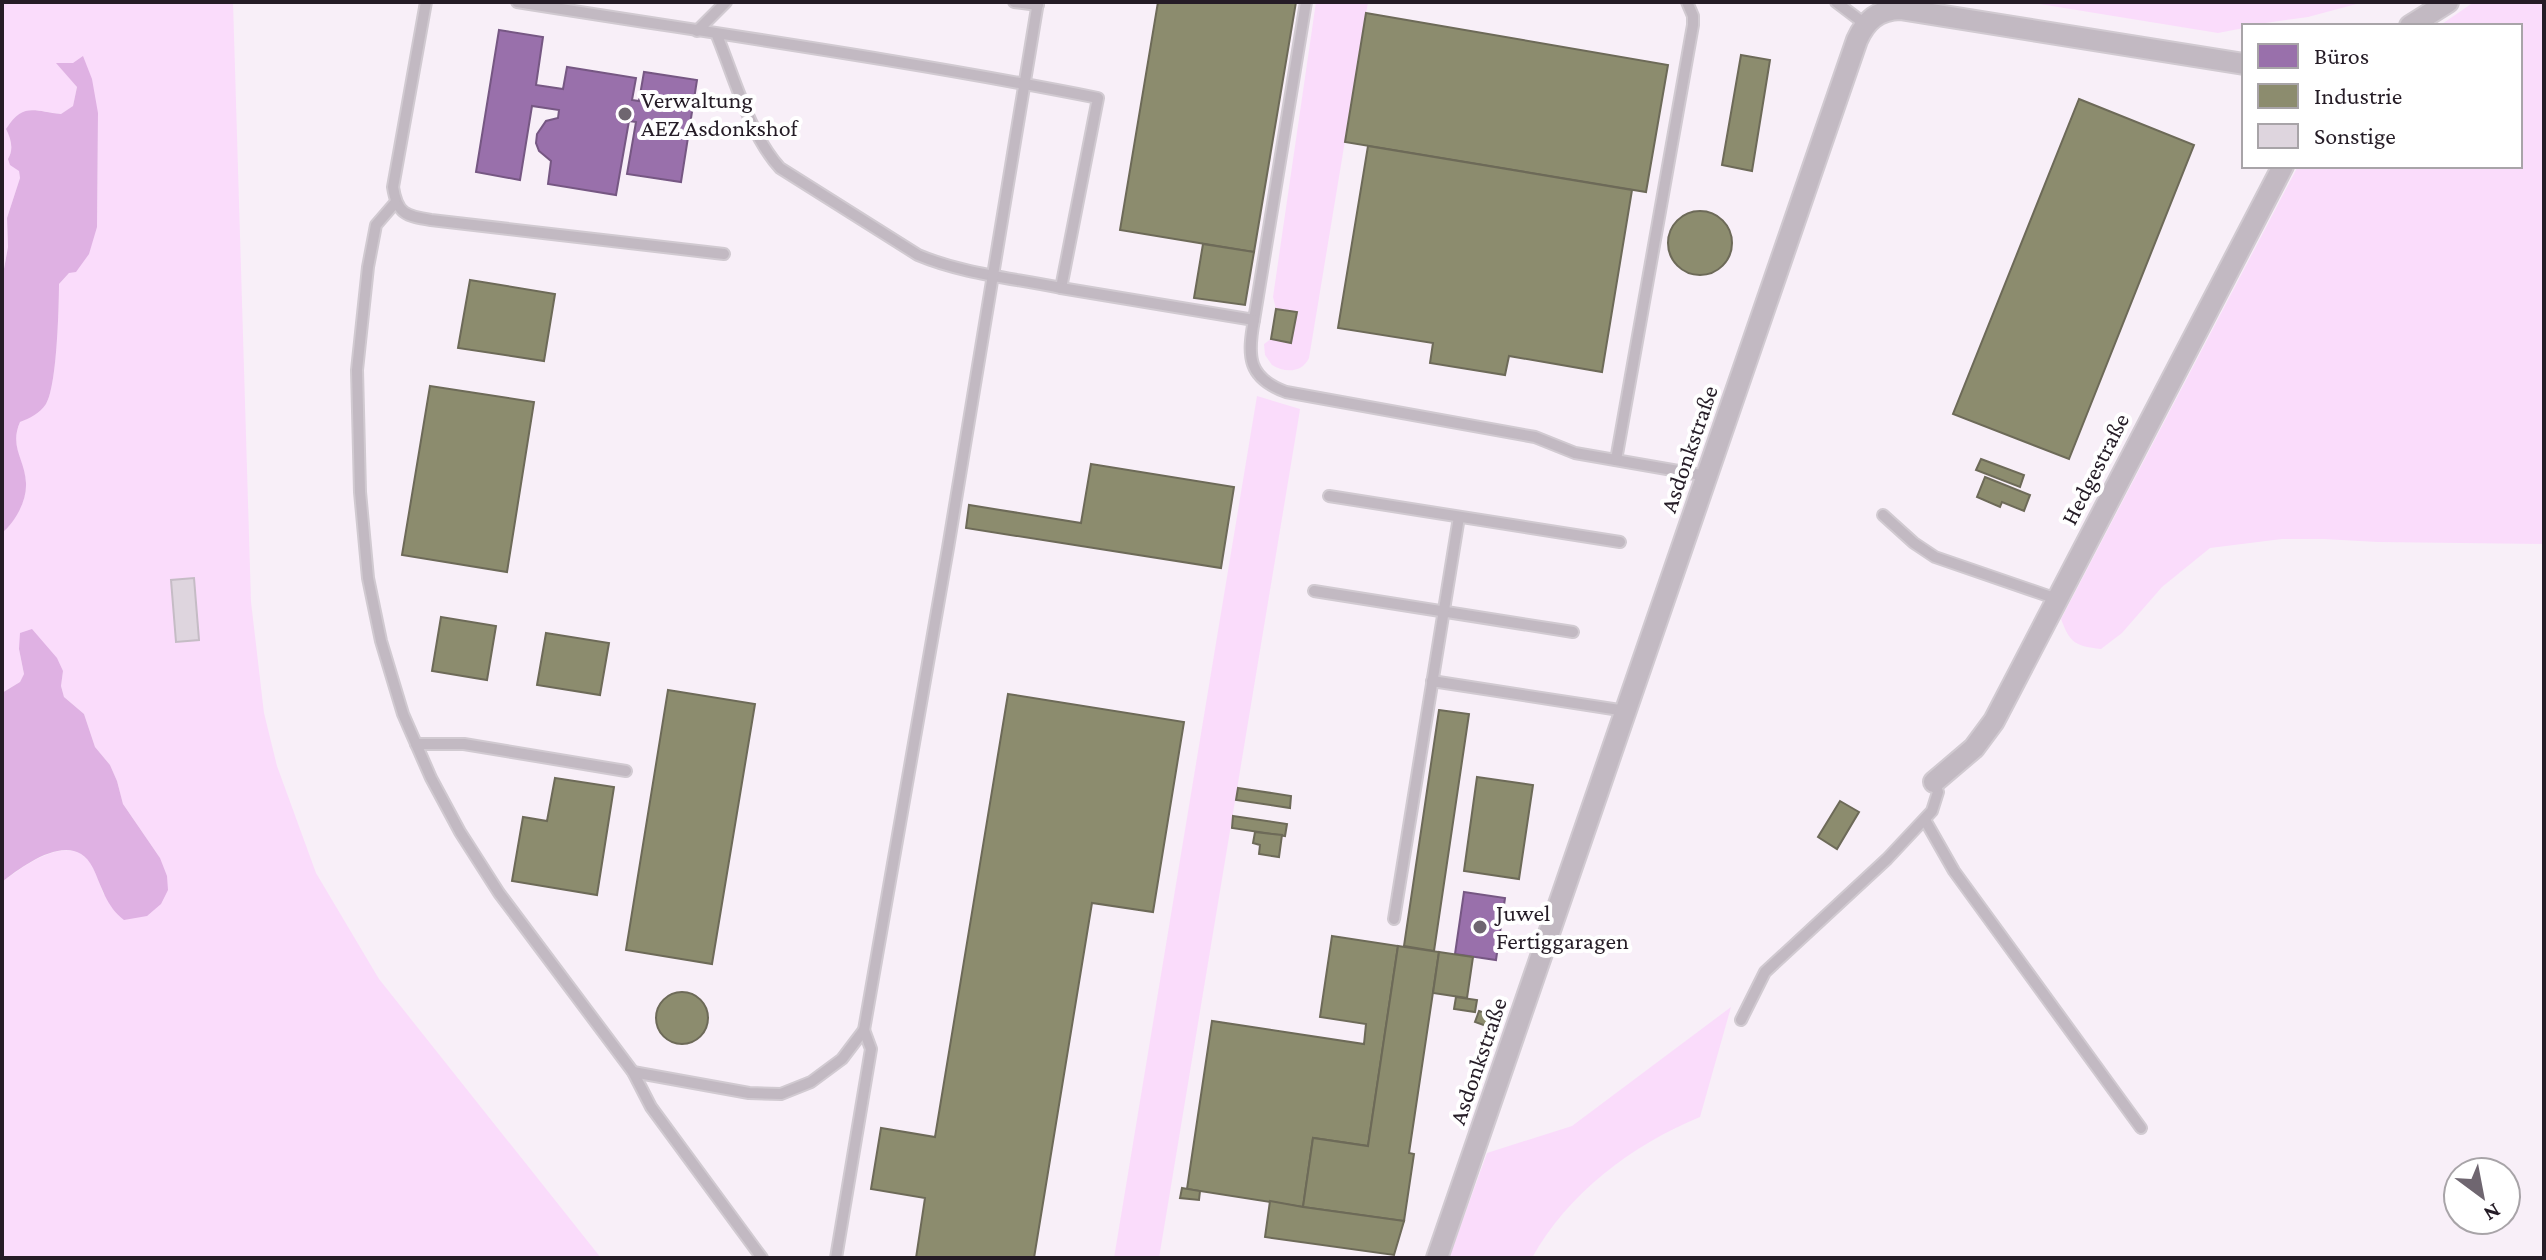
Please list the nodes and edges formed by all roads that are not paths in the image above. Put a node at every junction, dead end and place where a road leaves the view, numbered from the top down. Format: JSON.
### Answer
{"nodes":[{"id":1,"x":426,"y":2,"type":"edge"},
{"id":2,"x":517,"y":2,"type":"edge"},
{"id":3,"x":726,"y":2,"type":"edge"},
{"id":4,"x":1014,"y":2,"type":"edge"},
{"id":5,"x":1306,"y":2,"type":"edge"},
{"id":6,"x":1687,"y":2,"type":"edge"},
{"id":7,"x":1836,"y":2,"type":"edge"},
{"id":8,"x":2448,"y":2,"type":"edge"},
{"id":9,"x":1038,"y":4,"type":"edge"},
{"id":10,"x":1865,"y":24,"type":"junction"},
{"id":11,"x":2413,"y":24,"type":"edge"},
{"id":12,"x":697,"y":31,"type":"junction"},
{"id":13,"x":716,"y":33,"type":"junction"},
{"id":14,"x":2242,"y":64,"type":"edge"},
{"id":15,"x":1024,"y":83,"type":"junction"},
{"id":16,"x":2282,"y":168,"type":"edge"},
{"id":17,"x":395,"y":203,"type":"junction"},
{"id":18,"x":724,"y":254,"type":"dead end"},
{"id":19,"x":993,"y":274,"type":"junction"},
{"id":20,"x":1061,"y":288,"type":"junction"},
{"id":21,"x":1254,"y":320,"type":"junction"},
{"id":22,"x":1616,"y":460,"type":"junction"},
{"id":23,"x":1707,"y":476,"type":"junction"},
{"id":24,"x":1329,"y":496,"type":"dead end"},
{"id":25,"x":1883,"y":515,"type":"dead end"},
{"id":26,"x":1459,"y":517,"type":"junction"},
{"id":27,"x":1620,"y":542,"type":"dead end"},
{"id":28,"x":1314,"y":591,"type":"dead end"},
{"id":29,"x":2057,"y":599,"type":"junction"},
{"id":30,"x":1443,"y":611,"type":"junction"},
{"id":31,"x":1573,"y":632,"type":"dead end"},
{"id":32,"x":1432,"y":681,"type":"junction"},
{"id":33,"x":1626,"y":711,"type":"junction"},
{"id":34,"x":416,"y":744,"type":"junction"},
{"id":35,"x":626,"y":771,"type":"dead end"},
{"id":36,"x":1934,"y":782,"type":"joint"},
{"id":37,"x":1925,"y":820,"type":"junction"},
{"id":38,"x":1394,"y":919,"type":"dead end"},
{"id":39,"x":1741,"y":1020,"type":"dead end"},
{"id":40,"x":864,"y":1030,"type":"junction"},
{"id":41,"x":633,"y":1072,"type":"junction"},
{"id":42,"x":2141,"y":1128,"type":"dead end"},
{"id":43,"x":762,"y":1258,"type":"edge"},
{"id":44,"x":836,"y":1258,"type":"edge"},
{"id":45,"x":1437,"y":1258,"type":"edge"}],
"edges":[{"from":1,"to":17,"type":"lane"},
{"from":2,"to":12,"type":"lane"},
{"from":3,"to":12,"type":"lane"},
{"from":4,"to":9,"type":"lane"},
{"from":5,"to":21,"type":"lane"},
{"from":6,"to":22,"type":"lane"},
{"from":7,"to":10,"type":"lane"},
{"from":8,"to":11,"type":"street"},
{"from":9,"to":15,"type":"lane"},
{"from":10,"to":14,"type":"street"},
{"from":10,"to":23,"type":"street","name":"Asdonkstraße"},
{"from":12,"to":13,"type":"lane"},
{"from":13,"to":15,"type":"lane"},
{"from":13,"to":19,"type":"lane"},
{"from":15,"to":19,"type":"lane"},
{"from":15,"to":20,"type":"lane"},
{"from":16,"to":29,"type":"street","name":"Hedgestraße"},
{"from":17,"to":18,"type":"lane"},
{"from":17,"to":34,"type":"lane"},
{"from":19,"to":20,"type":"lane"},
{"from":19,"to":40,"type":"lane"},
{"from":20,"to":21,"type":"lane"},
{"from":21,"to":22,"type":"lane"},
{"from":22,"to":23,"type":"lane"},
{"from":23,"to":33,"type":"street","name":"Asdonkstraße"},
{"from":24,"to":26,"type":"lane"},
{"from":25,"to":29,"type":"lane"},
{"from":26,"to":27,"type":"lane"},
{"from":26,"to":30,"type":"lane"},
{"from":28,"to":30,"type":"lane"},
{"from":29,"to":36,"type":"street","name":"Hedgestraße"},
{"from":30,"to":31,"type":"lane"},
{"from":30,"to":32,"type":"lane"},
{"from":32,"to":33,"type":"lane"},
{"from":32,"to":38,"type":"lane"},
{"from":33,"to":45,"type":"street","name":"Asdonkstraße"},
{"from":34,"to":35,"type":"lane"},
{"from":34,"to":41,"type":"lane"},
{"from":36,"to":37,"type":"lane"},
{"from":37,"to":39,"type":"lane"},
{"from":37,"to":42,"type":"lane"},
{"from":40,"to":41,"type":"lane"},
{"from":40,"to":44,"type":"lane"},
{"from":41,"to":43,"type":"lane"}]}
